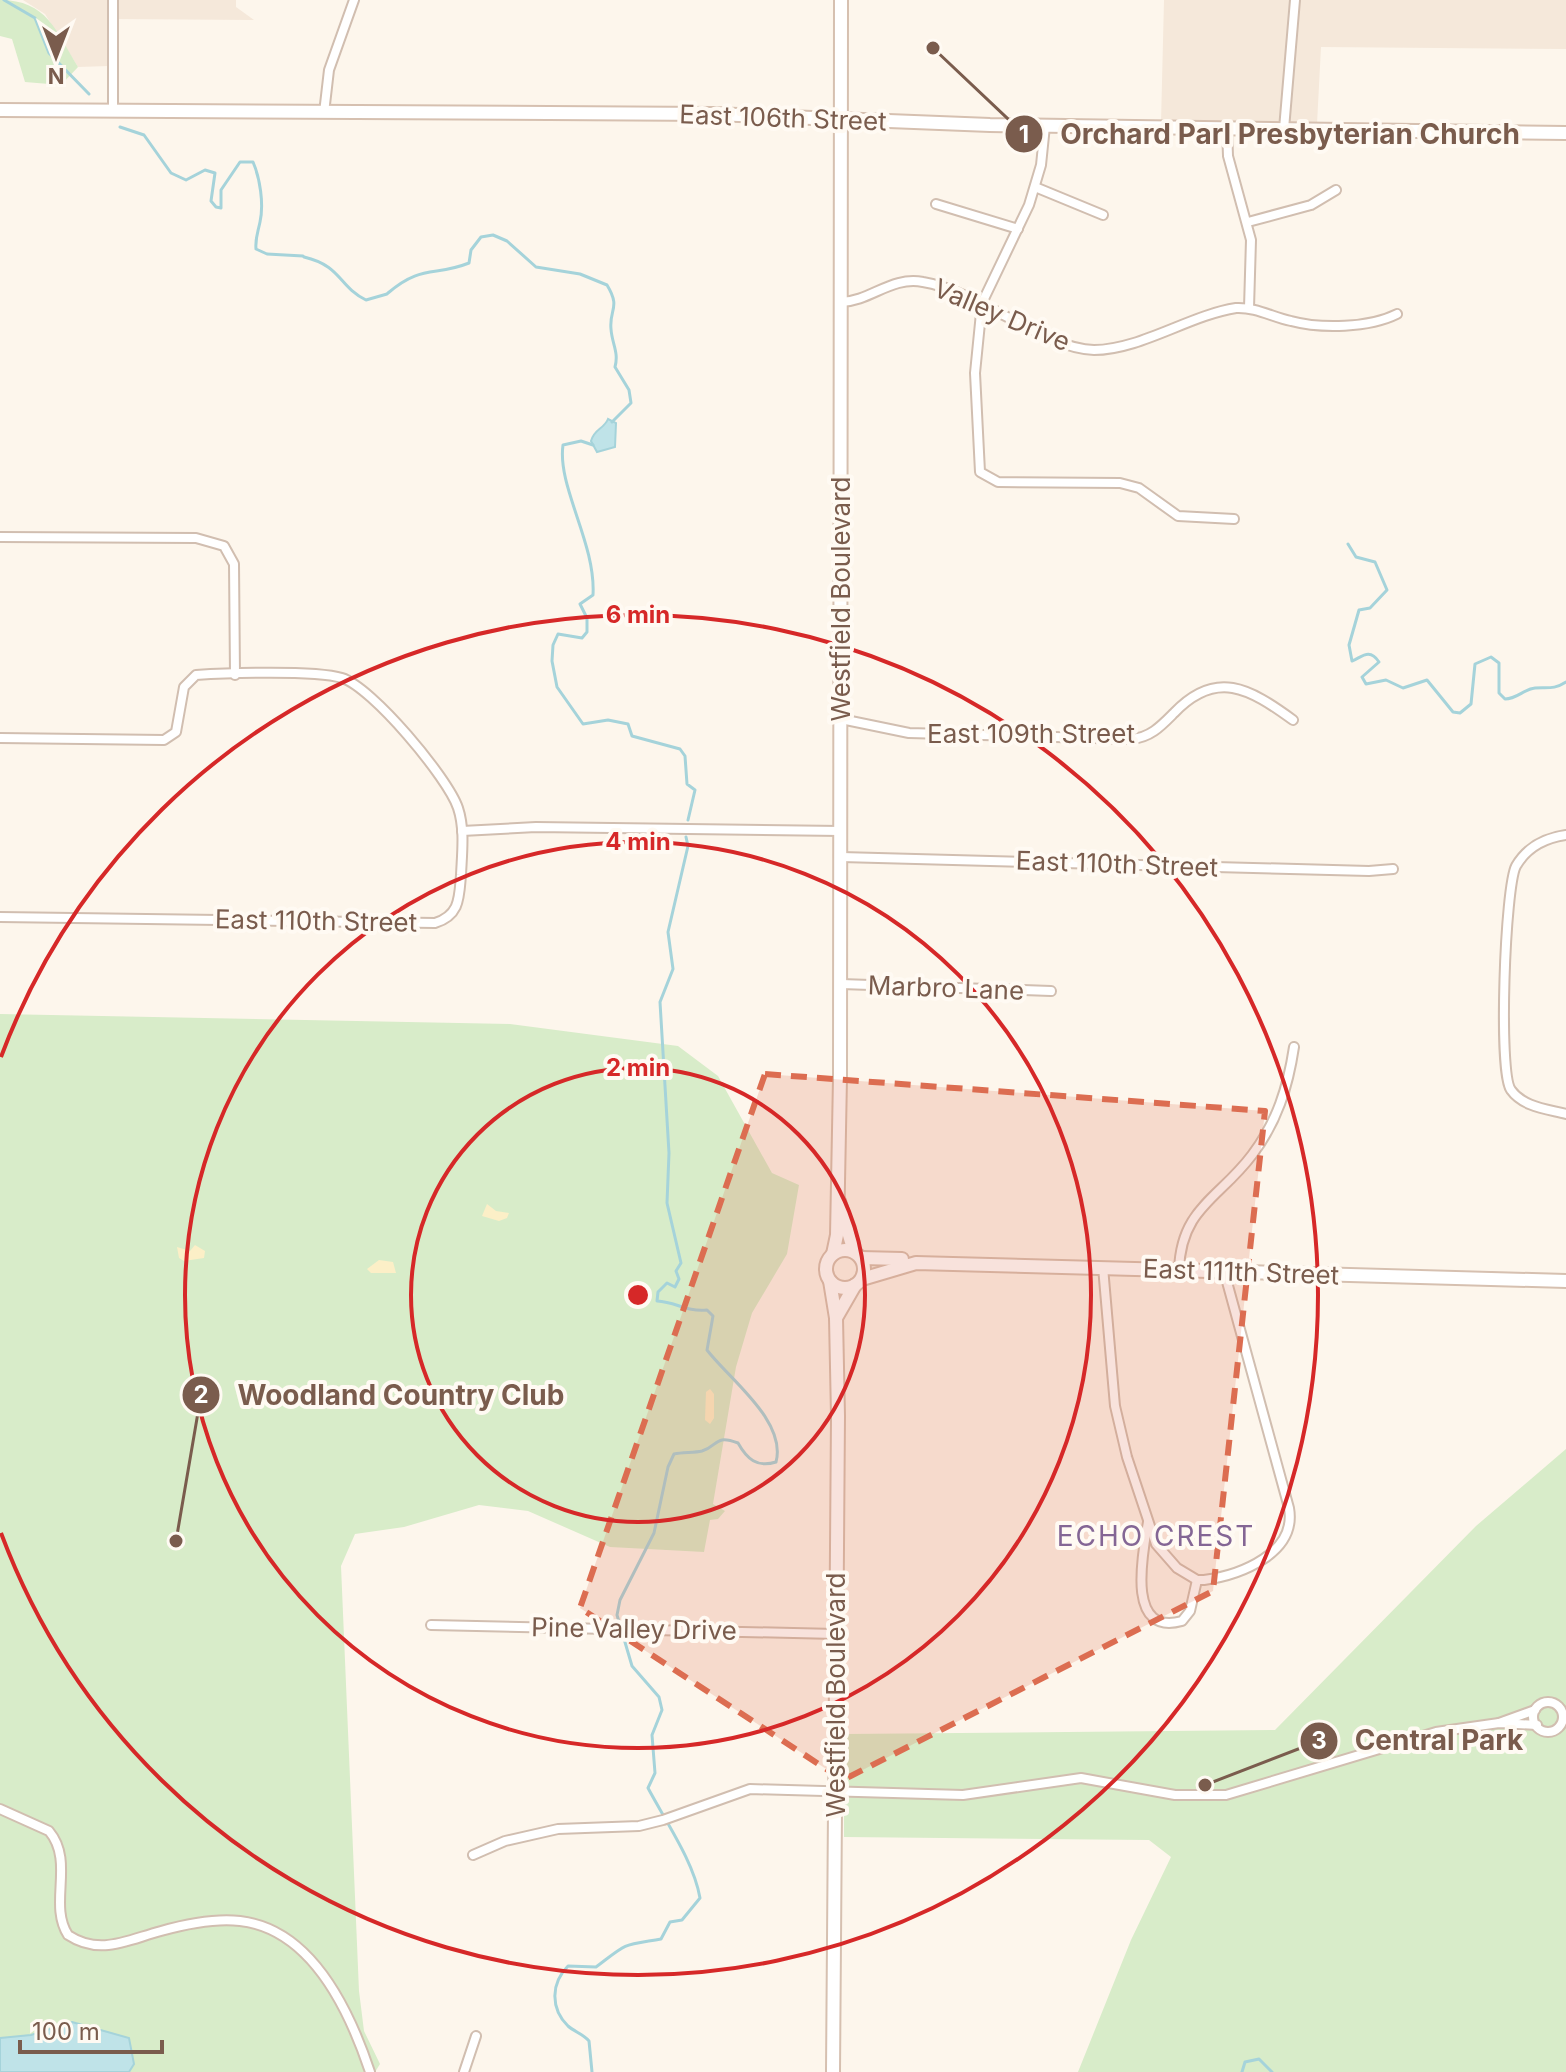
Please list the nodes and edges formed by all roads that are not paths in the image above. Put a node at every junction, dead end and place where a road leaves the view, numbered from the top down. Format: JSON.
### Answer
{"nodes":[{"id":1,"x":113,"y":0,"type":"edge"},
{"id":2,"x":354,"y":0,"type":"edge"},
{"id":3,"x":841,"y":0,"type":"edge"},
{"id":4,"x":1295,"y":0,"type":"edge"},
{"id":5,"x":0,"y":110,"type":"edge"},
{"id":6,"x":113,"y":110,"type":"junction"},
{"id":7,"x":324,"y":113,"type":"junction"},
{"id":8,"x":842,"y":119,"type":"junction"},
{"id":9,"x":1045,"y":126,"type":"junction"},
{"id":10,"x":1227,"y":129,"type":"junction"},
{"id":11,"x":1284,"y":129,"type":"junction"},
{"id":12,"x":1566,"y":133,"type":"edge"},
{"id":13,"x":1035,"y":187,"type":"junction"},
{"id":14,"x":1336,"y":190,"type":"dead end"},
{"id":15,"x":936,"y":204,"type":"dead end"},
{"id":16,"x":1103,"y":215,"type":"dead end"},
{"id":17,"x":1248,"y":222,"type":"junction"},
{"id":18,"x":1018,"y":229,"type":"junction"},
{"id":19,"x":841,"y":302,"type":"junction"},
{"id":20,"x":982,"y":303,"type":"junction"},
{"id":21,"x":1249,"y":308,"type":"junction"},
{"id":22,"x":1397,"y":314,"type":"dead end"},
{"id":23,"x":1234,"y":519,"type":"dead end"},
{"id":24,"x":0,"y":537,"type":"edge"},
{"id":25,"x":235,"y":675,"type":"junction"},
{"id":26,"x":841,"y":719,"type":"junction"},
{"id":27,"x":1293,"y":720,"type":"dead end"},
{"id":28,"x":0,"y":738,"type":"edge"},
{"id":29,"x":462,"y":831,"type":"junction"},
{"id":30,"x":841,"y":831,"type":"junction"},
{"id":31,"x":1566,"y":835,"type":"edge"},
{"id":32,"x":841,"y":857,"type":"junction"},
{"id":33,"x":1393,"y":869,"type":"dead end"},
{"id":34,"x":0,"y":917,"type":"edge"},
{"id":35,"x":841,"y":984,"type":"junction"},
{"id":36,"x":1051,"y":991,"type":"dead end"},
{"id":37,"x":1294,"y":1047,"type":"dead end"},
{"id":38,"x":1566,"y":1114,"type":"edge"},
{"id":39,"x":838,"y":1198,"type":"junction"},
{"id":40,"x":833,"y":1254,"type":"junction"},
{"id":41,"x":858,"y":1255,"type":"junction"},
{"id":42,"x":916,"y":1263,"type":"junction"},
{"id":43,"x":1103,"y":1267,"type":"junction"},
{"id":44,"x":1179,"y":1270,"type":"junction"},
{"id":45,"x":1224,"y":1271,"type":"junction"},
{"id":46,"x":830,"y":1281,"type":"junction"},
{"id":47,"x":1566,"y":1281,"type":"edge"},
{"id":48,"x":859,"y":1282,"type":"junction"},
{"id":49,"x":836,"y":1318,"type":"junction"},
{"id":50,"x":1148,"y":1521,"type":"junction"},
{"id":51,"x":1197,"y":1580,"type":"junction"},
{"id":52,"x":431,"y":1625,"type":"dead end"},
{"id":53,"x":836,"y":1634,"type":"junction"},
{"id":54,"x":1536,"y":1709,"type":"junction"},
{"id":55,"x":1564,"y":1716,"type":"edge"},
{"id":56,"x":1499,"y":1723,"type":"junction"},
{"id":57,"x":1537,"y":1725,"type":"junction"},
{"id":58,"x":1553,"y":1730,"type":"junction"},
{"id":59,"x":1566,"y":1731,"type":"edge"},
{"id":60,"x":835,"y":1790,"type":"junction"},
{"id":61,"x":0,"y":1809,"type":"edge"},
{"id":62,"x":473,"y":1855,"type":"dead end"},
{"id":63,"x":476,"y":2036,"type":"dead end"},
{"id":64,"x":370,"y":2072,"type":"edge"},
{"id":65,"x":464,"y":2072,"type":"edge"},
{"id":66,"x":833,"y":2072,"type":"edge"}],
"edges":[{"from":1,"to":6,"type":"street"},
{"from":2,"to":7,"type":"street"},
{"from":3,"to":8,"type":"main road","name":"Westfield Boulevard"},
{"from":4,"to":11,"type":"street"},
{"from":5,"to":6,"type":"main road","name":"East 106th Street"},
{"from":6,"to":7,"type":"main road","name":"East 106th Street"},
{"from":7,"to":8,"type":"main road","name":"East 106th Street"},
{"from":8,"to":9,"type":"main road","name":"East 106th Street"},
{"from":8,"to":19,"type":"main road","name":"Westfield Boulevard"},
{"from":9,"to":10,"type":"main road","name":"East 106th Street"},
{"from":9,"to":13,"type":"street"},
{"from":10,"to":11,"type":"main road","name":"East 106th Street"},
{"from":10,"to":17,"type":"street"},
{"from":11,"to":12,"type":"main road","name":"East 106th Street"},
{"from":13,"to":16,"type":"street"},
{"from":13,"to":18,"type":"street"},
{"from":14,"to":17,"type":"street"},
{"from":15,"to":18,"type":"street"},
{"from":17,"to":21,"type":"street"},
{"from":18,"to":20,"type":"street"},
{"from":19,"to":20,"type":"street","name":"Valley Drive"},
{"from":19,"to":26,"type":"main road","name":"Westfield Boulevard"},
{"from":20,"to":21,"type":"street","name":"Valley Drive"},
{"from":20,"to":23,"type":"street"},
{"from":21,"to":22,"type":"street","name":"Valley Drive"},
{"from":24,"to":25,"type":"street"},
{"from":25,"to":28,"type":"street"},
{"from":25,"to":29,"type":"street"},
{"from":26,"to":27,"type":"street","name":"East 109th Street"},
{"from":26,"to":30,"type":"main road","name":"Westfield Boulevard"},
{"from":29,"to":30,"type":"street"},
{"from":29,"to":34,"type":"street","name":"East 110th Street"},
{"from":30,"to":32,"type":"main road","name":"Westfield Boulevard"},
{"from":31,"to":38,"type":"street"},
{"from":32,"to":33,"type":"street","name":"East 110th Street"},
{"from":32,"to":35,"type":"main road","name":"Westfield Boulevard"},
{"from":35,"to":36,"type":"street","name":"Marbro Lane"},
{"from":35,"to":39,"type":"main road","name":"Westfield Boulevard"},
{"from":37,"to":44,"type":"street"},
{"from":39,"to":40,"type":"main road","name":"Westfield Boulevard"},
{"from":39,"to":41,"type":"main road","name":"Westfield Boulevard"},
{"from":40,"to":41,"type":"main road"},
{"from":40,"to":46,"type":"main road"},
{"from":41,"to":42,"type":"main road","name":"East 111th Street"},
{"from":41,"to":48,"type":"main road"},
{"from":42,"to":43,"type":"main road","name":"East 111th Street"},
{"from":42,"to":48,"type":"main road","name":"East 111th Street"},
{"from":43,"to":44,"type":"main road","name":"East 111th Street"},
{"from":43,"to":50,"type":"street"},
{"from":44,"to":45,"type":"main road","name":"East 111th Street"},
{"from":45,"to":47,"type":"main road","name":"East 111th Street"},
{"from":45,"to":51,"type":"street"},
{"from":46,"to":48,"type":"main road"},
{"from":46,"to":49,"type":"main road","name":"Westfield Boulevard"},
{"from":48,"to":49,"type":"main road","name":"Westfield Boulevard"},
{"from":49,"to":53,"type":"main road","name":"Westfield Boulevard"},
{"from":50,"to":51,"type":"street"},
{"from":50,"to":51,"type":"street"},
{"from":52,"to":53,"type":"street","name":"Pine Valley Drive"},
{"from":53,"to":60,"type":"main road","name":"Westfield Boulevard"},
{"from":54,"to":55,"type":"street"},
{"from":54,"to":56,"type":"street"},
{"from":54,"to":57,"type":"street"},
{"from":55,"to":58,"type":"street"},
{"from":56,"to":57,"type":"street"},
{"from":56,"to":60,"type":"street"},
{"from":57,"to":58,"type":"street"},
{"from":58,"to":59,"type":"street"},
{"from":60,"to":62,"type":"street"},
{"from":60,"to":66,"type":"main road","name":"Westfield Boulevard"},
{"from":61,"to":64,"type":"street"},
{"from":63,"to":65,"type":"street"}]}
